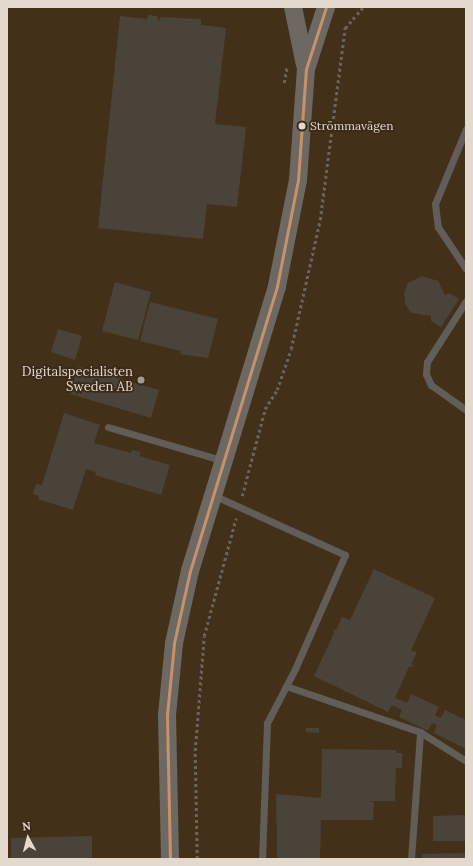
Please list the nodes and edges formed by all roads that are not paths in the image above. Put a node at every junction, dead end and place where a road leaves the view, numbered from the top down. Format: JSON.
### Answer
{"nodes":[{"id":1,"x":293,"y":7,"type":"edge"},
{"id":2,"x":326,"y":7,"type":"edge"},
{"id":3,"x":306,"y":69,"type":"junction"},
{"id":4,"x":466,"y":129,"type":"edge"},
{"id":5,"x":466,"y":268,"type":"edge"},
{"id":6,"x":466,"y":301,"type":"edge"},
{"id":7,"x":466,"y":410,"type":"edge"},
{"id":8,"x":108,"y":427,"type":"dead end"},
{"id":9,"x":224,"y":461,"type":"junction"},
{"id":10,"x":212,"y":495,"type":"junction"},
{"id":11,"x":286,"y":686,"type":"junction"},
{"id":12,"x":420,"y":732,"type":"junction"},
{"id":13,"x":466,"y":760,"type":"edge"},
{"id":14,"x":170,"y":859,"type":"edge"},
{"id":15,"x":262,"y":859,"type":"edge"},
{"id":16,"x":411,"y":859,"type":"edge"}],
"edges":[{"from":1,"to":3,"type":"main road"},
{"from":2,"to":3,"type":"main road"},
{"from":3,"to":9,"type":"main road"},
{"from":4,"to":5,"type":"lane"},
{"from":6,"to":7,"type":"lane"},
{"from":8,"to":9,"type":"lane"},
{"from":9,"to":10,"type":"main road"},
{"from":10,"to":11,"type":"lane"},
{"from":10,"to":14,"type":"main road"},
{"from":11,"to":12,"type":"lane"},
{"from":11,"to":15,"type":"lane"},
{"from":12,"to":13,"type":"lane"},
{"from":12,"to":16,"type":"lane"}]}
